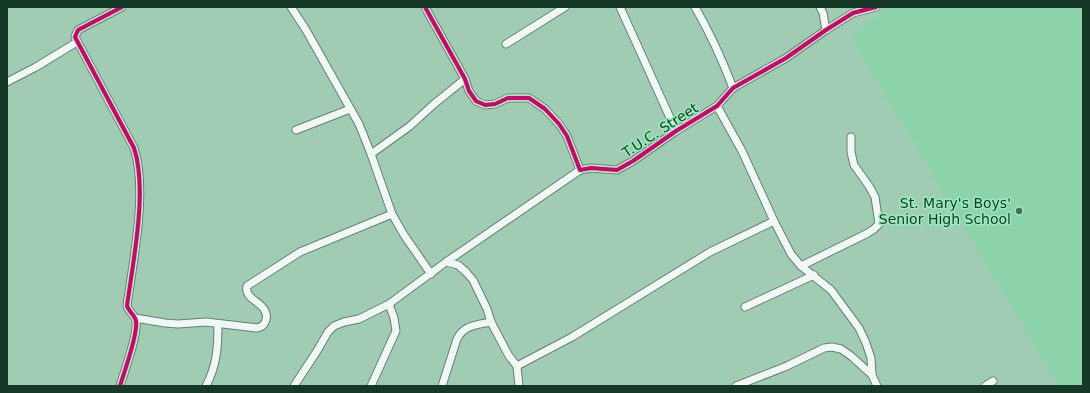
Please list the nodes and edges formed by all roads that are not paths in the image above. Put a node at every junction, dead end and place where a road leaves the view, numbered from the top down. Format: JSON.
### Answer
{"nodes":[{"id":1,"x":122,"y":7,"type":"edge"},
{"id":2,"x":291,"y":7,"type":"edge"},
{"id":3,"x":425,"y":7,"type":"edge"},
{"id":4,"x":565,"y":7,"type":"edge"},
{"id":5,"x":620,"y":7,"type":"edge"},
{"id":6,"x":695,"y":7,"type":"edge"},
{"id":7,"x":820,"y":7,"type":"edge"},
{"id":8,"x":876,"y":7,"type":"edge"},
{"id":9,"x":826,"y":30,"type":"junction"},
{"id":10,"x":77,"y":42,"type":"junction"},
{"id":11,"x":506,"y":44,"type":"dead end"},
{"id":12,"x":465,"y":79,"type":"junction"},
{"id":13,"x":7,"y":82,"type":"edge"},
{"id":14,"x":733,"y":88,"type":"junction"},
{"id":15,"x":716,"y":106,"type":"junction"},
{"id":16,"x":350,"y":109,"type":"junction"},
{"id":17,"x":296,"y":130,"type":"dead end"},
{"id":18,"x":676,"y":131,"type":"junction"},
{"id":19,"x":851,"y":137,"type":"dead end"},
{"id":20,"x":371,"y":154,"type":"junction"},
{"id":21,"x":580,"y":170,"type":"junction"},
{"id":22,"x":392,"y":214,"type":"junction"},
{"id":23,"x":774,"y":221,"type":"junction"},
{"id":24,"x":446,"y":262,"type":"junction"},
{"id":25,"x":801,"y":266,"type":"junction"},
{"id":26,"x":431,"y":274,"type":"junction"},
{"id":27,"x":814,"y":275,"type":"junction"},
{"id":28,"x":389,"y":304,"type":"junction"},
{"id":29,"x":745,"y":307,"type":"dead end"},
{"id":30,"x":135,"y":318,"type":"junction"},
{"id":31,"x":491,"y":322,"type":"junction"},
{"id":32,"x":218,"y":324,"type":"junction"},
{"id":33,"x":517,"y":366,"type":"junction"},
{"id":34,"x":872,"y":375,"type":"junction"},
{"id":35,"x":994,"y":381,"type":"dead end"},
{"id":36,"x":120,"y":386,"type":"edge"},
{"id":37,"x":206,"y":386,"type":"edge"},
{"id":38,"x":294,"y":386,"type":"edge"},
{"id":39,"x":371,"y":386,"type":"edge"},
{"id":40,"x":442,"y":386,"type":"edge"},
{"id":41,"x":519,"y":386,"type":"edge"},
{"id":42,"x":736,"y":386,"type":"edge"},
{"id":43,"x":877,"y":386,"type":"edge"},
{"id":44,"x":985,"y":386,"type":"edge"}],
"edges":[{"from":1,"to":10,"type":"street"},
{"from":2,"to":16,"type":"street"},
{"from":3,"to":12,"type":"street"},
{"from":4,"to":11,"type":"street"},
{"from":5,"to":18,"type":"street"},
{"from":6,"to":14,"type":"street"},
{"from":7,"to":9,"type":"street"},
{"from":8,"to":9,"type":"street"},
{"from":9,"to":14,"type":"street"},
{"from":10,"to":13,"type":"street"},
{"from":10,"to":30,"type":"street"},
{"from":12,"to":20,"type":"street"},
{"from":12,"to":21,"type":"street"},
{"from":14,"to":15,"type":"street"},
{"from":15,"to":18,"type":"street","name":"T.U.C. Street"},
{"from":15,"to":23,"type":"street","name":"T.U.C. Street"},
{"from":16,"to":17,"type":"street"},
{"from":16,"to":20,"type":"street"},
{"from":18,"to":21,"type":"street","name":"T.U.C. Street"},
{"from":19,"to":25,"type":"street"},
{"from":20,"to":22,"type":"street"},
{"from":21,"to":24,"type":"street"},
{"from":22,"to":26,"type":"street"},
{"from":22,"to":32,"type":"street"},
{"from":23,"to":25,"type":"street","name":"T.U.C. Street"},
{"from":23,"to":33,"type":"street"},
{"from":24,"to":26,"type":"street"},
{"from":24,"to":31,"type":"street"},
{"from":25,"to":27,"type":"street","name":"T.U.C. Street"},
{"from":26,"to":28,"type":"street"},
{"from":27,"to":29,"type":"street"},
{"from":27,"to":34,"type":"street","name":"T.U.C. Street"},
{"from":28,"to":38,"type":"street"},
{"from":28,"to":39,"type":"street"},
{"from":30,"to":32,"type":"street"},
{"from":30,"to":36,"type":"street"},
{"from":31,"to":33,"type":"street"},
{"from":31,"to":40,"type":"street"},
{"from":32,"to":37,"type":"street"},
{"from":33,"to":41,"type":"street"},
{"from":34,"to":42,"type":"street"},
{"from":34,"to":43,"type":"street","name":"T.U.C. Street"},
{"from":35,"to":44,"type":"street"}]}
